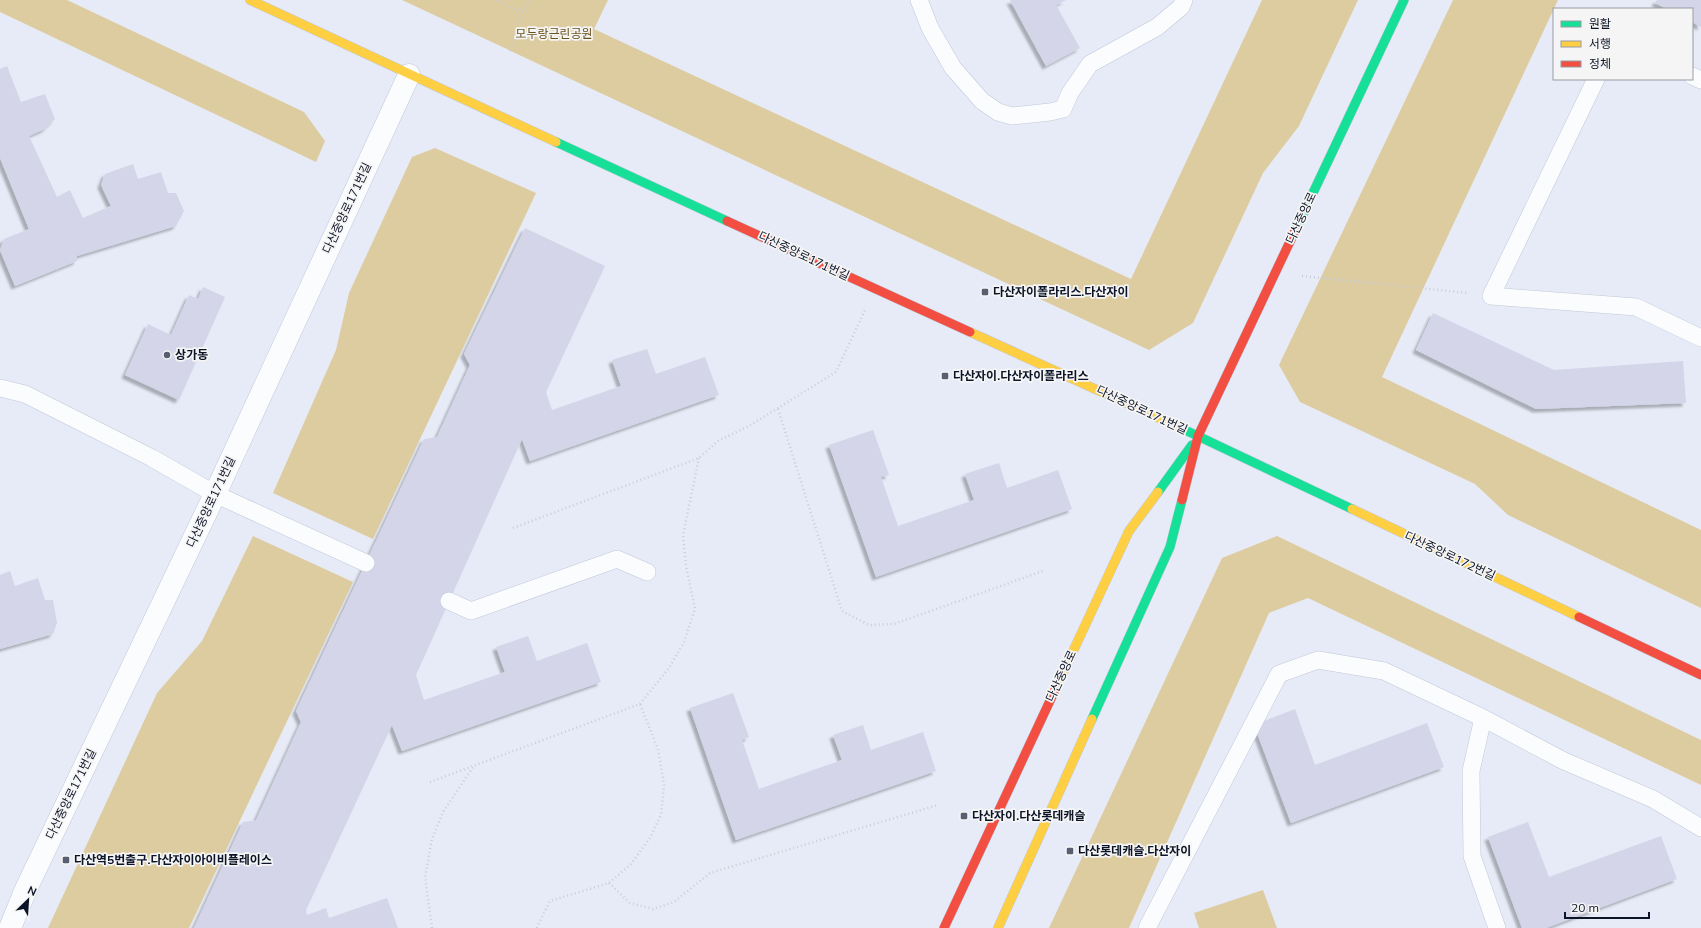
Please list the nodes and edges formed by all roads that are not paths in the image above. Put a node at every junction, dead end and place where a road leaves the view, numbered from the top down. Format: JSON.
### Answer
{"nodes":[{"id":1,"x":250,"y":0,"type":"edge"},
{"id":2,"x":920,"y":0,"type":"edge"},
{"id":3,"x":1184,"y":0,"type":"edge"},
{"id":4,"x":1404,"y":0,"type":"edge"},
{"id":5,"x":409,"y":75,"type":"junction"},
{"id":6,"x":1596,"y":80,"type":"edge"},
{"id":7,"x":1701,"y":338,"type":"edge"},
{"id":8,"x":0,"y":388,"type":"edge"},
{"id":9,"x":1198,"y":436,"type":"junction"},
{"id":10,"x":216,"y":494,"type":"junction"},
{"id":11,"x":366,"y":563,"type":"dead end"},
{"id":12,"x":647,"y":572,"type":"dead end"},
{"id":13,"x":449,"y":601,"type":"dead end"},
{"id":14,"x":1701,"y":675,"type":"edge"},
{"id":15,"x":1483,"y":718,"type":"junction"},
{"id":16,"x":1701,"y":828,"type":"edge"},
{"id":17,"x":10,"y":928,"type":"edge"},
{"id":18,"x":944,"y":928,"type":"edge"},
{"id":19,"x":998,"y":928,"type":"edge"},
{"id":20,"x":1147,"y":928,"type":"edge"},
{"id":21,"x":1497,"y":928,"type":"edge"}],
"edges":[{"from":1,"to":5,"type":"street","name":"다산중앙로171번길"},
{"from":2,"to":3,"type":"lane"},
{"from":4,"to":9,"type":"street","name":"다산중앙로"},
{"from":5,"to":9,"type":"street","name":"다산중앙로171번길"},
{"from":5,"to":10,"type":"street","name":"다산중앙로171번길"},
{"from":6,"to":7,"type":"lane"},
{"from":8,"to":10,"type":"lane"},
{"from":9,"to":14,"type":"street","name":"다산중앙로172번길"},
{"from":9,"to":18,"type":"street","name":"다산중앙로"},
{"from":9,"to":19,"type":"street","name":"다산중앙로"},
{"from":10,"to":11,"type":"lane"},
{"from":10,"to":17,"type":"street","name":"다산중앙로171번길"},
{"from":12,"to":13,"type":"lane"},
{"from":15,"to":16,"type":"lane"},
{"from":15,"to":20,"type":"lane"},
{"from":15,"to":21,"type":"lane"}]}
